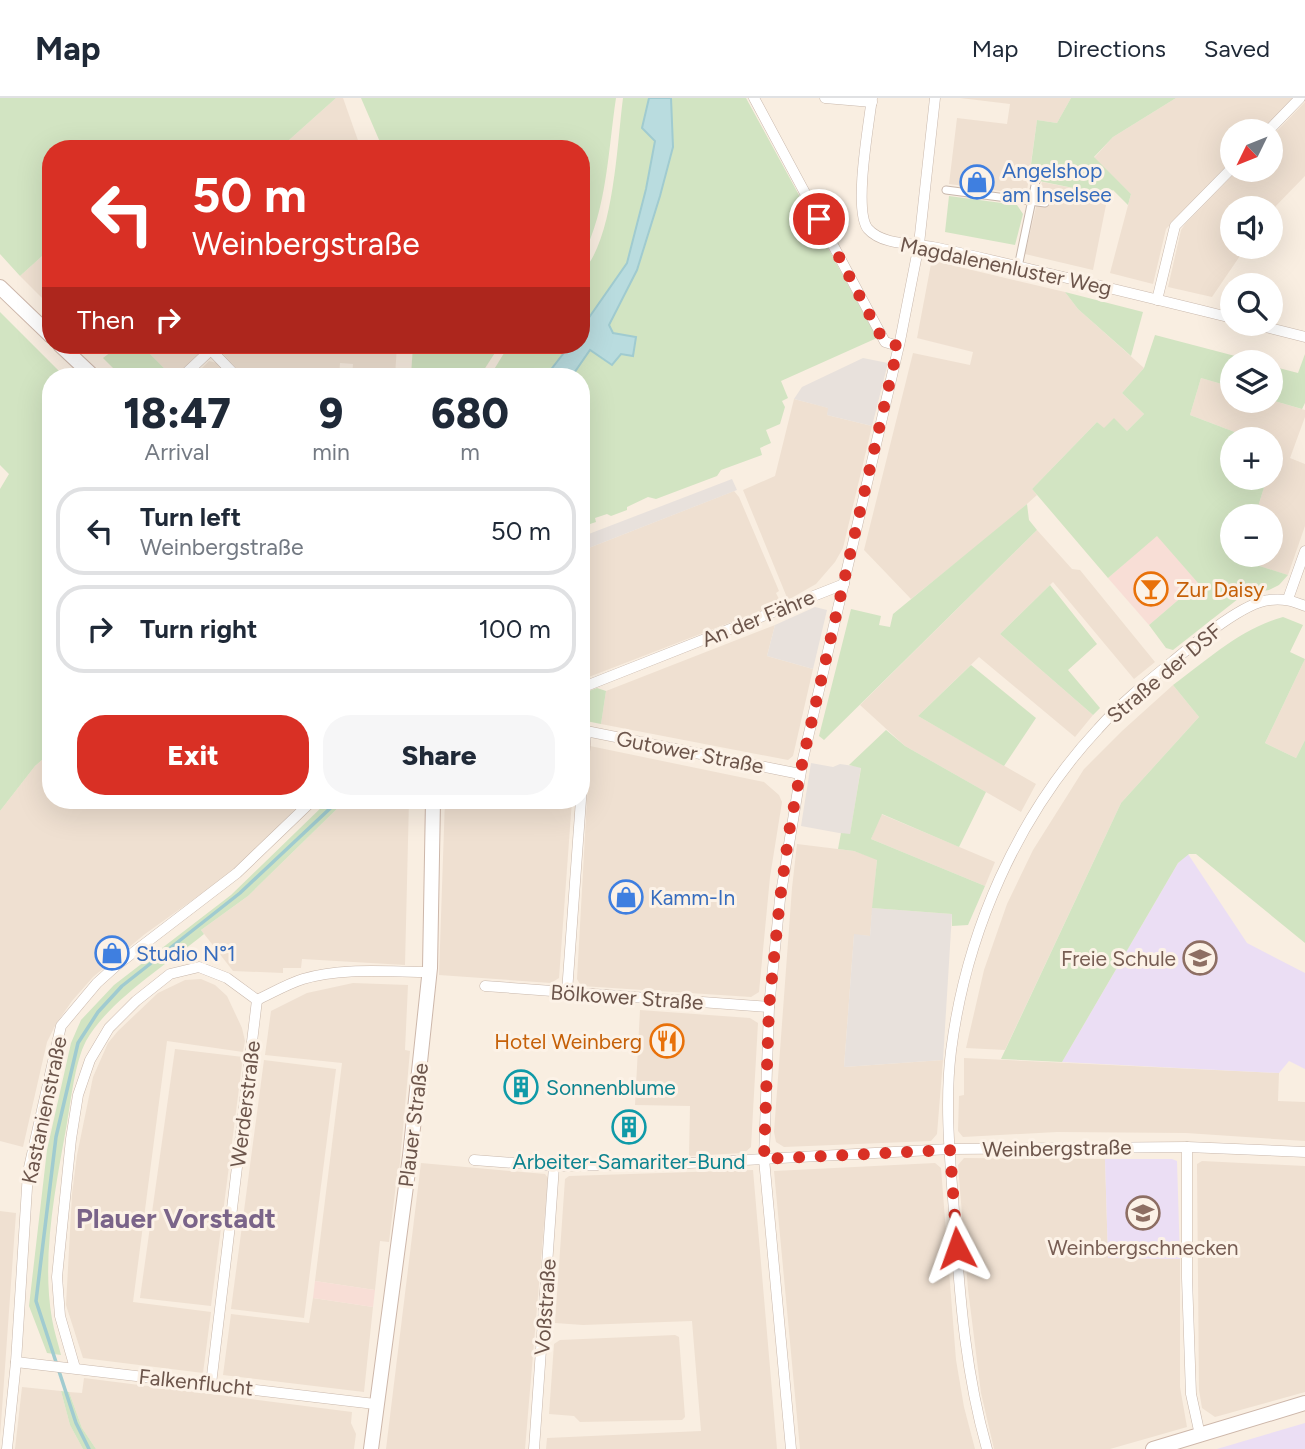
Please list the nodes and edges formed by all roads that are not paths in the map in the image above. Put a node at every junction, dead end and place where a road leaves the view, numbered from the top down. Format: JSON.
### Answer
{"nodes":[{"id":1,"x":754,"y":98,"type":"edge"},
{"id":2,"x":825,"y":98,"type":"edge"},
{"id":3,"x":935,"y":98,"type":"edge"},
{"id":4,"x":1300,"y":98,"type":"edge"},
{"id":5,"x":872,"y":100,"type":"edge"},
{"id":6,"x":1280,"y":119,"type":"edge"},
{"id":7,"x":1037,"y":176,"type":"dead end"},
{"id":8,"x":1220,"y":180,"type":"edge"},
{"id":9,"x":946,"y":190,"type":"dead end"},
{"id":10,"x":1031,"y":201,"type":"junction"},
{"id":11,"x":1045,"y":203,"type":"dead end"},
{"id":12,"x":919,"y":244,"type":"junction"},
{"id":13,"x":1018,"y":267,"type":"junction"},
{"id":14,"x":0,"y":286,"type":"edge"},
{"id":15,"x":1157,"y":300,"type":"junction"},
{"id":16,"x":1220,"y":315,"type":"edge"},
{"id":17,"x":42,"y":327,"type":"edge"},
{"id":18,"x":1283,"y":331,"type":"edge"},
{"id":19,"x":1305,"y":337,"type":"edge"},
{"id":20,"x":898,"y":346,"type":"junction"},
{"id":21,"x":70,"y":354,"type":"edge"},
{"id":22,"x":207,"y":354,"type":"edge"},
{"id":23,"x":219,"y":354,"type":"edge"},
{"id":24,"x":84,"y":368,"type":"edge"},
{"id":25,"x":192,"y":368,"type":"edge"},
{"id":26,"x":230,"y":368,"type":"edge"},
{"id":27,"x":1305,"y":551,"type":"edge"},
{"id":28,"x":844,"y":584,"type":"junction"},
{"id":29,"x":1288,"y":599,"type":"junction"},
{"id":30,"x":1305,"y":606,"type":"edge"},
{"id":31,"x":590,"y":684,"type":"edge"},
{"id":32,"x":590,"y":732,"type":"edge"},
{"id":33,"x":800,"y":774,"type":"junction"},
{"id":34,"x":304,"y":809,"type":"edge"},
{"id":35,"x":433,"y":809,"type":"edge"},
{"id":36,"x":578,"y":809,"type":"edge"},
{"id":37,"x":430,"y":972,"type":"junction"},
{"id":38,"x":485,"y":986,"type":"dead end"},
{"id":39,"x":567,"y":992,"type":"junction"},
{"id":40,"x":257,"y":1000,"type":"junction"},
{"id":41,"x":769,"y":1007,"type":"junction"},
{"id":42,"x":1187,"y":1147,"type":"junction"},
{"id":43,"x":950,"y":1150,"type":"junction"},
{"id":44,"x":1305,"y":1152,"type":"edge"},
{"id":45,"x":764,"y":1159,"type":"junction"},
{"id":46,"x":474,"y":1160,"type":"dead end"},
{"id":47,"x":554,"y":1166,"type":"junction"},
{"id":48,"x":16,"y":1362,"type":"junction"},
{"id":49,"x":71,"y":1368,"type":"junction"},
{"id":50,"x":211,"y":1384,"type":"junction"},
{"id":51,"x":375,"y":1404,"type":"junction"},
{"id":52,"x":1305,"y":1404,"type":"edge"},
{"id":53,"x":1200,"y":1435,"type":"junction"},
{"id":54,"x":0,"y":1448,"type":"edge"},
{"id":55,"x":7,"y":1449,"type":"edge"},
{"id":56,"x":371,"y":1449,"type":"edge"},
{"id":57,"x":534,"y":1449,"type":"edge"},
{"id":58,"x":791,"y":1449,"type":"edge"},
{"id":59,"x":987,"y":1449,"type":"edge"},
{"id":60,"x":1153,"y":1449,"type":"edge"}],
"edges":[{"from":1,"to":20,"type":"street"},
{"from":2,"to":5,"type":"street","name":"Magdalenenluster Weg"},
{"from":3,"to":12,"type":"street"},
{"from":4,"to":6,"type":"street"},
{"from":5,"to":12,"type":"street","name":"Magdalenenluster Weg"},
{"from":7,"to":10,"type":"street"},
{"from":8,"to":15,"type":"street"},
{"from":9,"to":10,"type":"street"},
{"from":10,"to":11,"type":"street"},
{"from":10,"to":13,"type":"street"},
{"from":12,"to":13,"type":"street","name":"Magdalenenluster Weg"},
{"from":12,"to":20,"type":"street"},
{"from":13,"to":15,"type":"street","name":"Magdalenenluster Weg"},
{"from":14,"to":17,"type":"main road"},
{"from":15,"to":16,"type":"street","name":"Magdalenenluster Weg"},
{"from":18,"to":19,"type":"street"},
{"from":20,"to":28,"type":"street"},
{"from":21,"to":24,"type":"main road"},
{"from":22,"to":25,"type":"street"},
{"from":23,"to":26,"type":"street"},
{"from":27,"to":29,"type":"street"},
{"from":28,"to":31,"type":"street","name":"An der Fähre"},
{"from":28,"to":33,"type":"street"},
{"from":29,"to":30,"type":"street"},
{"from":29,"to":43,"type":"street","name":"Straße der DSF"},
{"from":32,"to":33,"type":"street","name":"Gutower Straße"},
{"from":33,"to":41,"type":"street"},
{"from":34,"to":48,"type":"street","name":"Kastanienstraße"},
{"from":35,"to":37,"type":"main road","name":"Plauer Straße"},
{"from":36,"to":39,"type":"street"},
{"from":37,"to":40,"type":"street"},
{"from":37,"to":51,"type":"main road","name":"Plauer Straße"},
{"from":38,"to":39,"type":"street","name":"Bölkower Straße"},
{"from":39,"to":41,"type":"street","name":"Bölkower Straße"},
{"from":40,"to":49,"type":"street"},
{"from":40,"to":50,"type":"street","name":"Werderstraße"},
{"from":41,"to":45,"type":"street"},
{"from":42,"to":43,"type":"street","name":"Weinbergstraße"},
{"from":42,"to":44,"type":"street","name":"Weinbergstraße"},
{"from":42,"to":53,"type":"street"},
{"from":43,"to":45,"type":"street","name":"Weinbergstraße"},
{"from":43,"to":59,"type":"street","name":"Straße der DSF"},
{"from":45,"to":47,"type":"street","name":"Weinbergstraße"},
{"from":45,"to":58,"type":"street"},
{"from":46,"to":47,"type":"street","name":"Weinbergstraße"},
{"from":47,"to":57,"type":"street","name":"Voßstraße"},
{"from":48,"to":49,"type":"street","name":"Falkenflucht"},
{"from":48,"to":55,"type":"street","name":"Kastanienstraße"},
{"from":49,"to":50,"type":"street","name":"Falkenflucht"},
{"from":50,"to":51,"type":"street","name":"Falkenflucht"},
{"from":51,"to":56,"type":"main road","name":"Plauer Straße"},
{"from":52,"to":53,"type":"main road"},
{"from":53,"to":60,"type":"main road"},
{"from":54,"to":55,"type":"street"}]}
